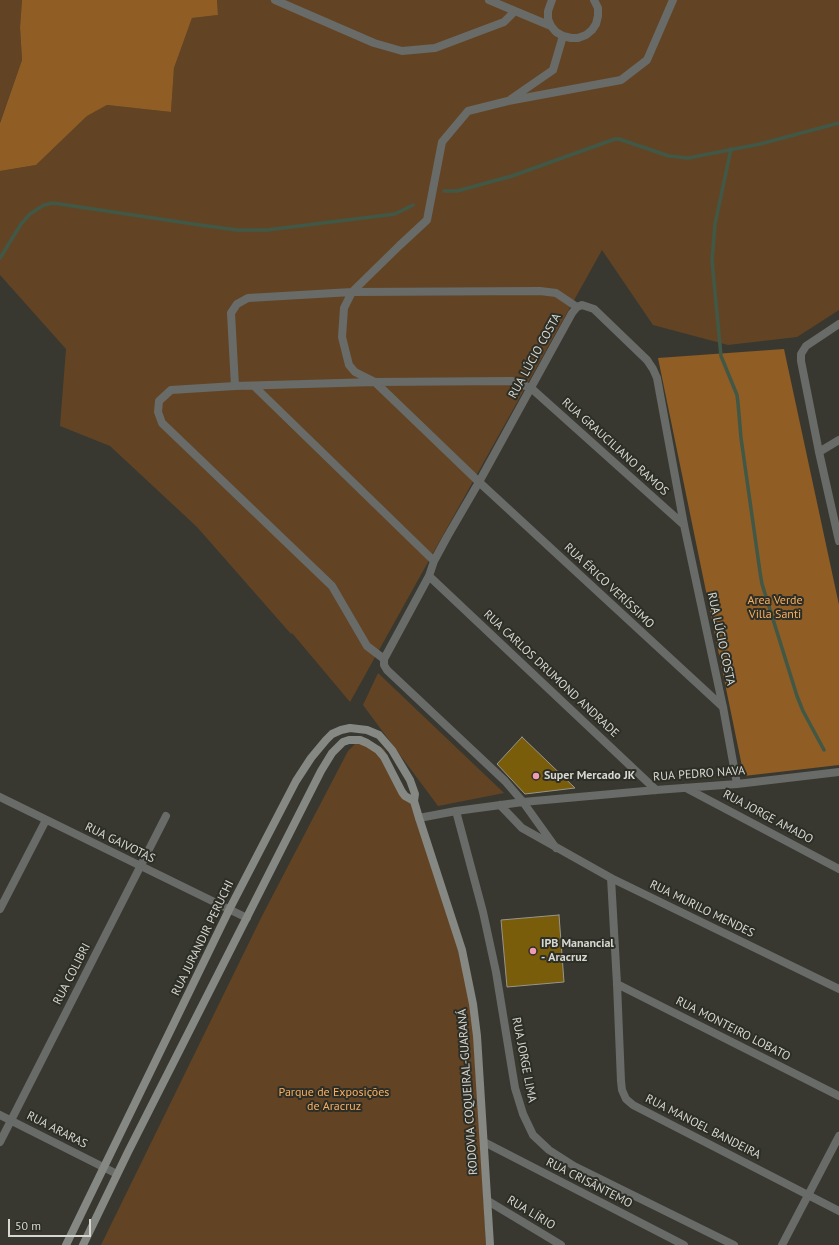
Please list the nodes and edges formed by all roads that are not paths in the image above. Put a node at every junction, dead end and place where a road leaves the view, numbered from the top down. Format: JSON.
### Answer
{"nodes":[{"id":1,"x":275,"y":0,"type":"edge"},
{"id":2,"x":489,"y":0,"type":"edge"},
{"id":3,"x":552,"y":0,"type":"edge"},
{"id":4,"x":594,"y":0,"type":"edge"},
{"id":5,"x":673,"y":0,"type":"edge"},
{"id":6,"x":515,"y":11,"type":"junction"},
{"id":7,"x":551,"y":26,"type":"junction"},
{"id":8,"x":563,"y":36,"type":"junction"},
{"id":9,"x":508,"y":101,"type":"junction"},
{"id":10,"x":352,"y":292,"type":"junction"},
{"id":11,"x":577,"y":308,"type":"junction"},
{"id":12,"x":839,"y":324,"type":"edge"},
{"id":13,"x":375,"y":382,"type":"junction"},
{"id":14,"x":235,"y":386,"type":"junction"},
{"id":15,"x":254,"y":386,"type":"junction"},
{"id":16,"x":531,"y":388,"type":"junction"},
{"id":17,"x":839,"y":440,"type":"edge"},
{"id":18,"x":819,"y":452,"type":"junction"},
{"id":19,"x":479,"y":482,"type":"junction"},
{"id":20,"x":684,"y":524,"type":"junction"},
{"id":21,"x":839,"y":541,"type":"edge"},
{"id":22,"x":434,"y":561,"type":"junction"},
{"id":23,"x":429,"y":576,"type":"junction"},
{"id":24,"x":384,"y":659,"type":"junction"},
{"id":25,"x":723,"y":707,"type":"junction"},
{"id":26,"x":406,"y":772,"type":"joint"},
{"id":27,"x":839,"y":772,"type":"edge"},
{"id":28,"x":737,"y":784,"type":"junction"},
{"id":29,"x":685,"y":787,"type":"junction"},
{"id":30,"x":656,"y":790,"type":"junction"},
{"id":31,"x":0,"y":797,"type":"edge"},
{"id":32,"x":414,"y":802,"type":"junction"},
{"id":33,"x":523,"y":802,"type":"junction"},
{"id":34,"x":500,"y":805,"type":"junction"},
{"id":35,"x":456,"y":811,"type":"junction"},
{"id":36,"x":166,"y":816,"type":"dead end"},
{"id":37,"x":419,"y":818,"type":"junction"},
{"id":38,"x":46,"y":820,"type":"junction"},
{"id":39,"x":556,"y":848,"type":"junction"},
{"id":40,"x":140,"y":866,"type":"junction"},
{"id":41,"x":839,"y":869,"type":"edge"},
{"id":42,"x":611,"y":878,"type":"junction"},
{"id":43,"x":0,"y":909,"type":"edge"},
{"id":44,"x":229,"y":910,"type":"junction"},
{"id":45,"x":247,"y":918,"type":"junction"},
{"id":46,"x":617,"y":984,"type":"junction"},
{"id":47,"x":839,"y":989,"type":"edge"},
{"id":48,"x":839,"y":1096,"type":"edge"},
{"id":49,"x":0,"y":1115,"type":"edge"},
{"id":50,"x":11,"y":1120,"type":"junction"},
{"id":51,"x":839,"y":1136,"type":"edge"},
{"id":52,"x":0,"y":1142,"type":"edge"},
{"id":53,"x":484,"y":1142,"type":"junction"},
{"id":54,"x":104,"y":1167,"type":"junction"},
{"id":55,"x":117,"y":1174,"type":"junction"},
{"id":56,"x":809,"y":1195,"type":"junction"},
{"id":57,"x":488,"y":1201,"type":"junction"},
{"id":58,"x":839,"y":1211,"type":"edge"},
{"id":59,"x":66,"y":1245,"type":"edge"},
{"id":60,"x":83,"y":1245,"type":"edge"},
{"id":61,"x":490,"y":1245,"type":"edge"},
{"id":62,"x":561,"y":1245,"type":"edge"},
{"id":63,"x":684,"y":1245,"type":"edge"},
{"id":64,"x":734,"y":1245,"type":"edge"},
{"id":65,"x":782,"y":1245,"type":"edge"}],
"edges":[{"from":1,"to":6,"type":"street"},
{"from":2,"to":6,"type":"street"},
{"from":3,"to":7,"type":"street"},
{"from":4,"to":8,"type":"street"},
{"from":5,"to":9,"type":"street"},
{"from":6,"to":7,"type":"street"},
{"from":7,"to":8,"type":"street"},
{"from":8,"to":9,"type":"street"},
{"from":9,"to":10,"type":"street"},
{"from":10,"to":11,"type":"street"},
{"from":10,"to":13,"type":"street"},
{"from":10,"to":14,"type":"street"},
{"from":11,"to":16,"type":"street","name":"RUA LÚCIO COSTA"},
{"from":11,"to":20,"type":"street","name":"RUA LÚCIO COSTA"},
{"from":12,"to":18,"type":"street"},
{"from":13,"to":15,"type":"street"},
{"from":13,"to":16,"type":"street"},
{"from":13,"to":19,"type":"street","name":"RUA ÉRICO VERÍSSIMO"},
{"from":14,"to":15,"type":"street"},
{"from":14,"to":24,"type":"street"},
{"from":15,"to":22,"type":"street"},
{"from":16,"to":19,"type":"street","name":"RUA LÚCIO COSTA"},
{"from":16,"to":20,"type":"street","name":"RUA GRAUCILIANO RAMOS"},
{"from":17,"to":18,"type":"street"},
{"from":18,"to":21,"type":"street"},
{"from":19,"to":22,"type":"street","name":"RUA LÚCIO COSTA"},
{"from":19,"to":25,"type":"street","name":"RUA ÉRICO VERÍSSIMO"},
{"from":20,"to":25,"type":"street","name":"RUA LÚCIO COSTA"},
{"from":22,"to":23,"type":"street","name":"RUA LÚCIO COSTA"},
{"from":23,"to":24,"type":"street","name":"RUA LÚCIO COSTA"},
{"from":23,"to":30,"type":"street","name":"RUA CARLOS DRUMOND ANDRADE"},
{"from":24,"to":33,"type":"street"},
{"from":25,"to":28,"type":"street","name":"RUA LÚCIO COSTA"},
{"from":26,"to":32,"type":"street","name":"RODOVIA COQUEIRAL-GUARANÁ"},
{"from":26,"to":44,"type":"street","name":"RUA JURANDIR PERUCHI"},
{"from":27,"to":28,"type":"street","name":"RUA PEDRO NAVA"},
{"from":28,"to":29,"type":"street","name":"RUA PEDRO NAVA"},
{"from":29,"to":30,"type":"street","name":"RUA PEDRO NAVA"},
{"from":29,"to":41,"type":"street","name":"RUA JORGE AMADO"},
{"from":30,"to":33,"type":"street","name":"RUA PEDRO NAVA"},
{"from":31,"to":38,"type":"street","name":"RUA GAIVOTAS"},
{"from":32,"to":37,"type":"street","name":"RODOVIA COQUEIRAL-GUARANÁ"},
{"from":32,"to":45,"type":"street","name":"RODOVIA COQUEIRAL-GUARANÁ"},
{"from":33,"to":34,"type":"street","name":"RUA PEDRO NAVA"},
{"from":33,"to":39,"type":"street","name":"RUA MURILO MENDES"},
{"from":34,"to":35,"type":"street","name":"RUA PEDRO NAVA"},
{"from":34,"to":39,"type":"street","name":"RUA MURILO MENDES"},
{"from":35,"to":37,"type":"street","name":"RUA PEDRO NAVA"},
{"from":35,"to":64,"type":"street","name":"RUA JORGE LIMA"},
{"from":36,"to":40,"type":"street","name":"RUA COLIBRI"},
{"from":37,"to":53,"type":"street","name":"RODOVIA COQUEIRAL-GUARANÁ"},
{"from":38,"to":40,"type":"street","name":"RUA GAIVOTAS"},
{"from":38,"to":43,"type":"street"},
{"from":39,"to":42,"type":"street","name":"RUA MURILO MENDES"},
{"from":40,"to":44,"type":"street","name":"RUA GAIVOTAS"},
{"from":40,"to":50,"type":"street","name":"RUA COLIBRI"},
{"from":42,"to":46,"type":"street","name":"RUA MANOEL BANDEIRA"},
{"from":42,"to":47,"type":"street","name":"RUA MURILO MENDES"},
{"from":44,"to":45,"type":"street","name":"RUA GAIVOTAS"},
{"from":44,"to":54,"type":"street","name":"RUA JURANDIR PERUCHI"},
{"from":45,"to":55,"type":"street"},
{"from":46,"to":48,"type":"street","name":"RUA MONTEIRO LOBATO"},
{"from":46,"to":56,"type":"street","name":"RUA MANOEL BANDEIRA"},
{"from":49,"to":50,"type":"street","name":"RUA ARARAS"},
{"from":50,"to":52,"type":"street","name":"RUA COLIBRI"},
{"from":50,"to":54,"type":"street","name":"RUA ARARAS"},
{"from":51,"to":56,"type":"street"},
{"from":53,"to":57,"type":"street","name":"RODOVIA COQUEIRAL-GUARANÁ"},
{"from":53,"to":63,"type":"street","name":"RUA CRISÂNTEMO"},
{"from":54,"to":55,"type":"street","name":"RUA ARARAS"},
{"from":54,"to":59,"type":"street","name":"RUA JURANDIR PERUCHI"},
{"from":55,"to":60,"type":"street"},
{"from":56,"to":58,"type":"street","name":"RUA MANOEL BANDEIRA"},
{"from":56,"to":65,"type":"street"},
{"from":57,"to":61,"type":"street","name":"RODOVIA COQUEIRAL-GUARANÁ"},
{"from":57,"to":62,"type":"street","name":"RUA LÍRIO"}]}
